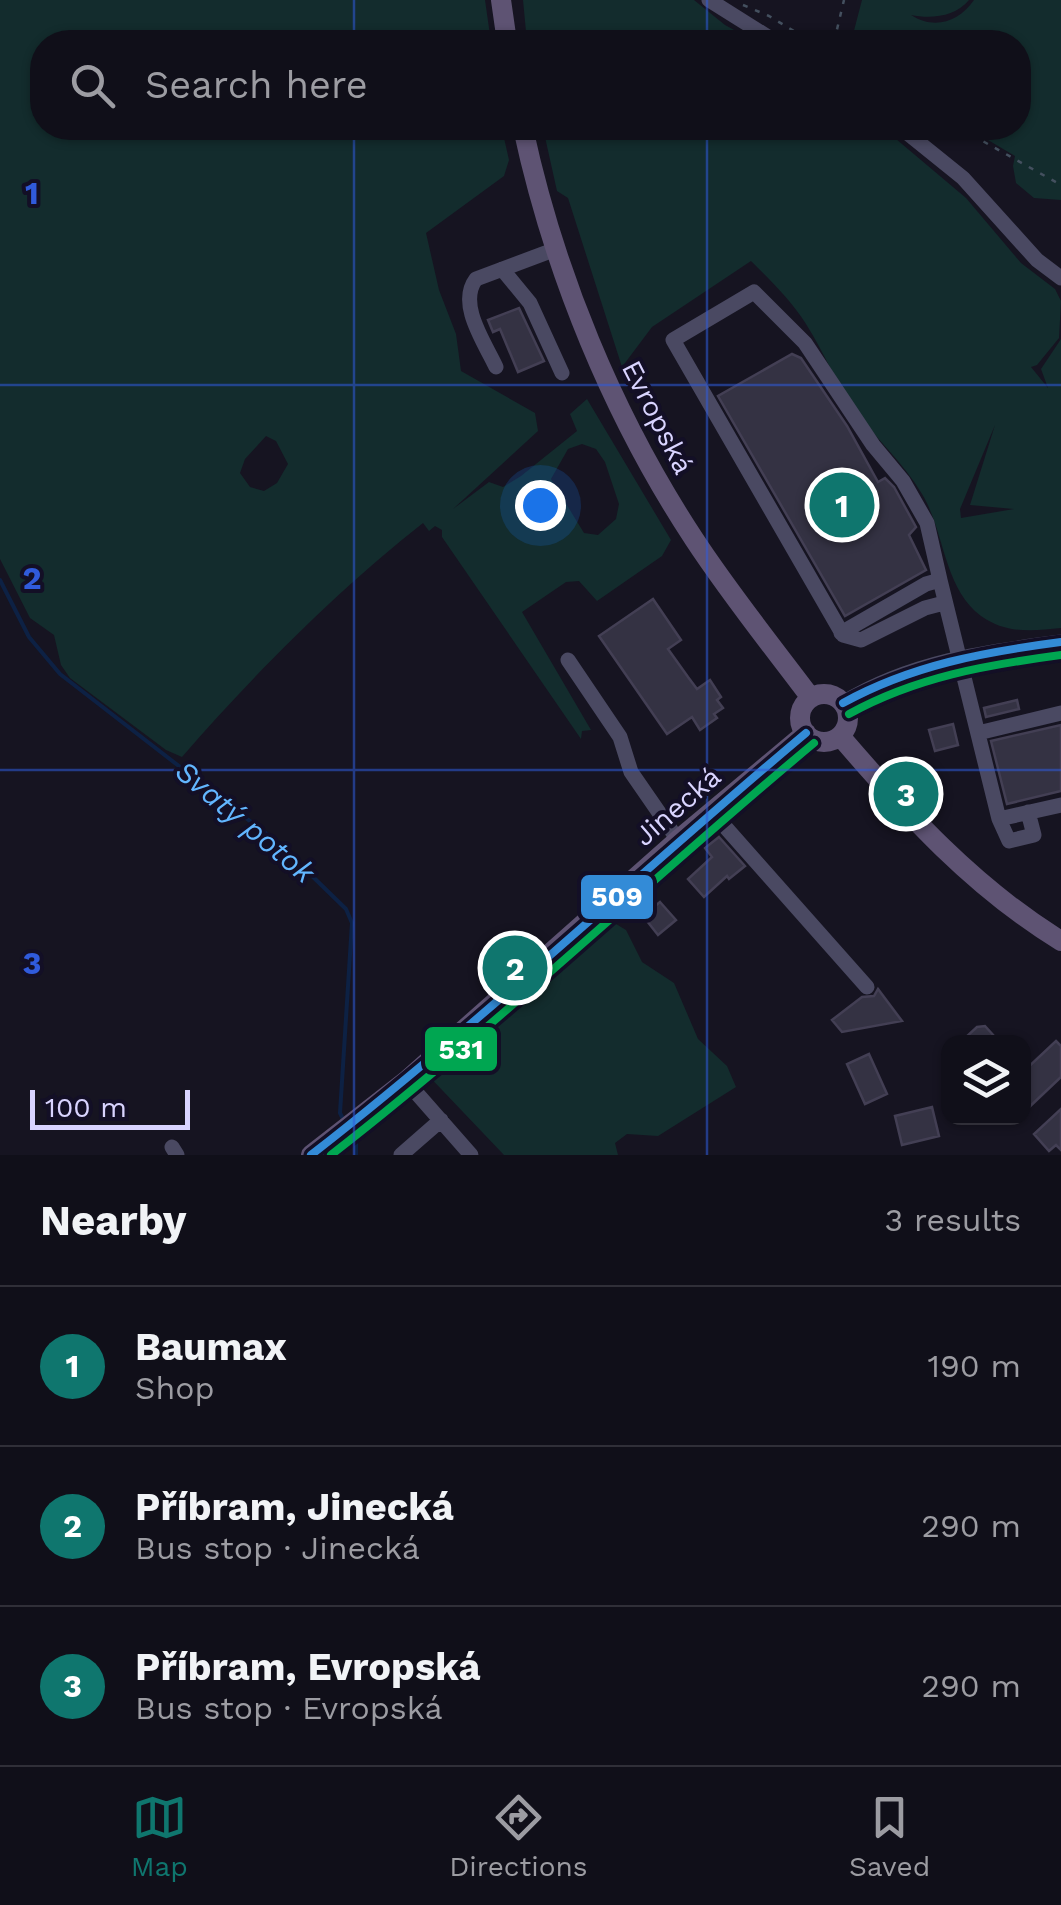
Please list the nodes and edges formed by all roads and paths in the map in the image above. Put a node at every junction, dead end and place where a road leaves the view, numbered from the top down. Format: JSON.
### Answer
{"nodes":[{"id":1,"x":501,"y":0,"type":"edge"},
{"id":2,"x":709,"y":0,"type":"edge"},
{"id":3,"x":731,"y":0,"type":"edge"},
{"id":4,"x":844,"y":0,"type":"edge"},
{"id":5,"x":505,"y":30,"type":"edge"},
{"id":6,"x":757,"y":30,"type":"edge"},
{"id":7,"x":792,"y":30,"type":"edge"},
{"id":8,"x":837,"y":30,"type":"edge"},
{"id":9,"x":527,"y":140,"type":"edge"},
{"id":10,"x":916,"y":140,"type":"edge"},
{"id":11,"x":979,"y":140,"type":"edge"},
{"id":12,"x":1061,"y":185,"type":"edge"},
{"id":13,"x":556,"y":249,"type":"junction"},
{"id":14,"x":502,"y":269,"type":"junction"},
{"id":15,"x":1061,"y":278,"type":"edge"},
{"id":16,"x":496,"y":368,"type":"dead end"},
{"id":17,"x":562,"y":373,"type":"dead end"},
{"id":18,"x":940,"y":580,"type":"junction"},
{"id":19,"x":944,"y":602,"type":"junction"},
{"id":20,"x":841,"y":632,"type":"junction"},
{"id":21,"x":1061,"y":642,"type":"edge"},
{"id":22,"x":959,"y":657,"type":"junction"},
{"id":23,"x":568,"y":660,"type":"dead end"},
{"id":24,"x":811,"y":698,"type":"junction"},
{"id":25,"x":842,"y":703,"type":"junction"},
{"id":26,"x":1061,"y":713,"type":"edge"},
{"id":27,"x":806,"y":733,"type":"junction"},
{"id":28,"x":978,"y":733,"type":"junction"},
{"id":29,"x":840,"y":736,"type":"junction"},
{"id":30,"x":1061,"y":805,"type":"edge"},
{"id":31,"x":712,"y":812,"type":"junction"},
{"id":32,"x":1028,"y":812,"type":"junction"},
{"id":33,"x":999,"y":819,"type":"junction"},
{"id":34,"x":678,"y":840,"type":"junction"},
{"id":35,"x":1061,"y":941,"type":"edge"},
{"id":36,"x":867,"y":987,"type":"dead end"},
{"id":37,"x":406,"y":1082,"type":"junction"},
{"id":38,"x":440,"y":1120,"type":"junction"},
{"id":39,"x":311,"y":1155,"type":"edge"},
{"id":40,"x":401,"y":1155,"type":"edge"},
{"id":41,"x":471,"y":1155,"type":"edge"}],
"edges":[{"from":1,"to":5,"type":"main road"},
{"from":2,"to":6,"type":"street"},
{"from":3,"to":7,"type":"path"},
{"from":4,"to":8,"type":"path"},
{"from":9,"to":13,"type":"main road","name":"Evropská"},
{"from":10,"to":15,"type":"street"},
{"from":11,"to":12,"type":"path"},
{"from":13,"to":14,"type":"street"},
{"from":13,"to":24,"type":"main road","name":"Evropská"},
{"from":14,"to":16,"type":"street"},
{"from":14,"to":17,"type":"street"},
{"from":18,"to":19,"type":"street"},
{"from":18,"to":20,"type":"street"},
{"from":18,"to":20,"type":"street"},
{"from":19,"to":20,"type":"street"},
{"from":19,"to":22,"type":"street"},
{"from":21,"to":22,"type":"street"},
{"from":22,"to":25,"type":"street"},
{"from":22,"to":28,"type":"street"},
{"from":23,"to":34,"type":"street"},
{"from":24,"to":25,"type":"main road"},
{"from":24,"to":27,"type":"main road"},
{"from":25,"to":29,"type":"main road"},
{"from":26,"to":28,"type":"street"},
{"from":27,"to":29,"type":"main road"},
{"from":27,"to":31,"type":"main road","name":"Jinecká"},
{"from":28,"to":33,"type":"street"},
{"from":29,"to":35,"type":"main road"},
{"from":30,"to":32,"type":"street"},
{"from":31,"to":34,"type":"main road","name":"Jinecká"},
{"from":31,"to":36,"type":"street"},
{"from":32,"to":33,"type":"street"},
{"from":32,"to":33,"type":"street"},
{"from":34,"to":37,"type":"main road","name":"Jinecká"},
{"from":37,"to":38,"type":"street"},
{"from":37,"to":39,"type":"main road","name":"Jinecká"},
{"from":38,"to":40,"type":"street"},
{"from":38,"to":41,"type":"street"}]}
